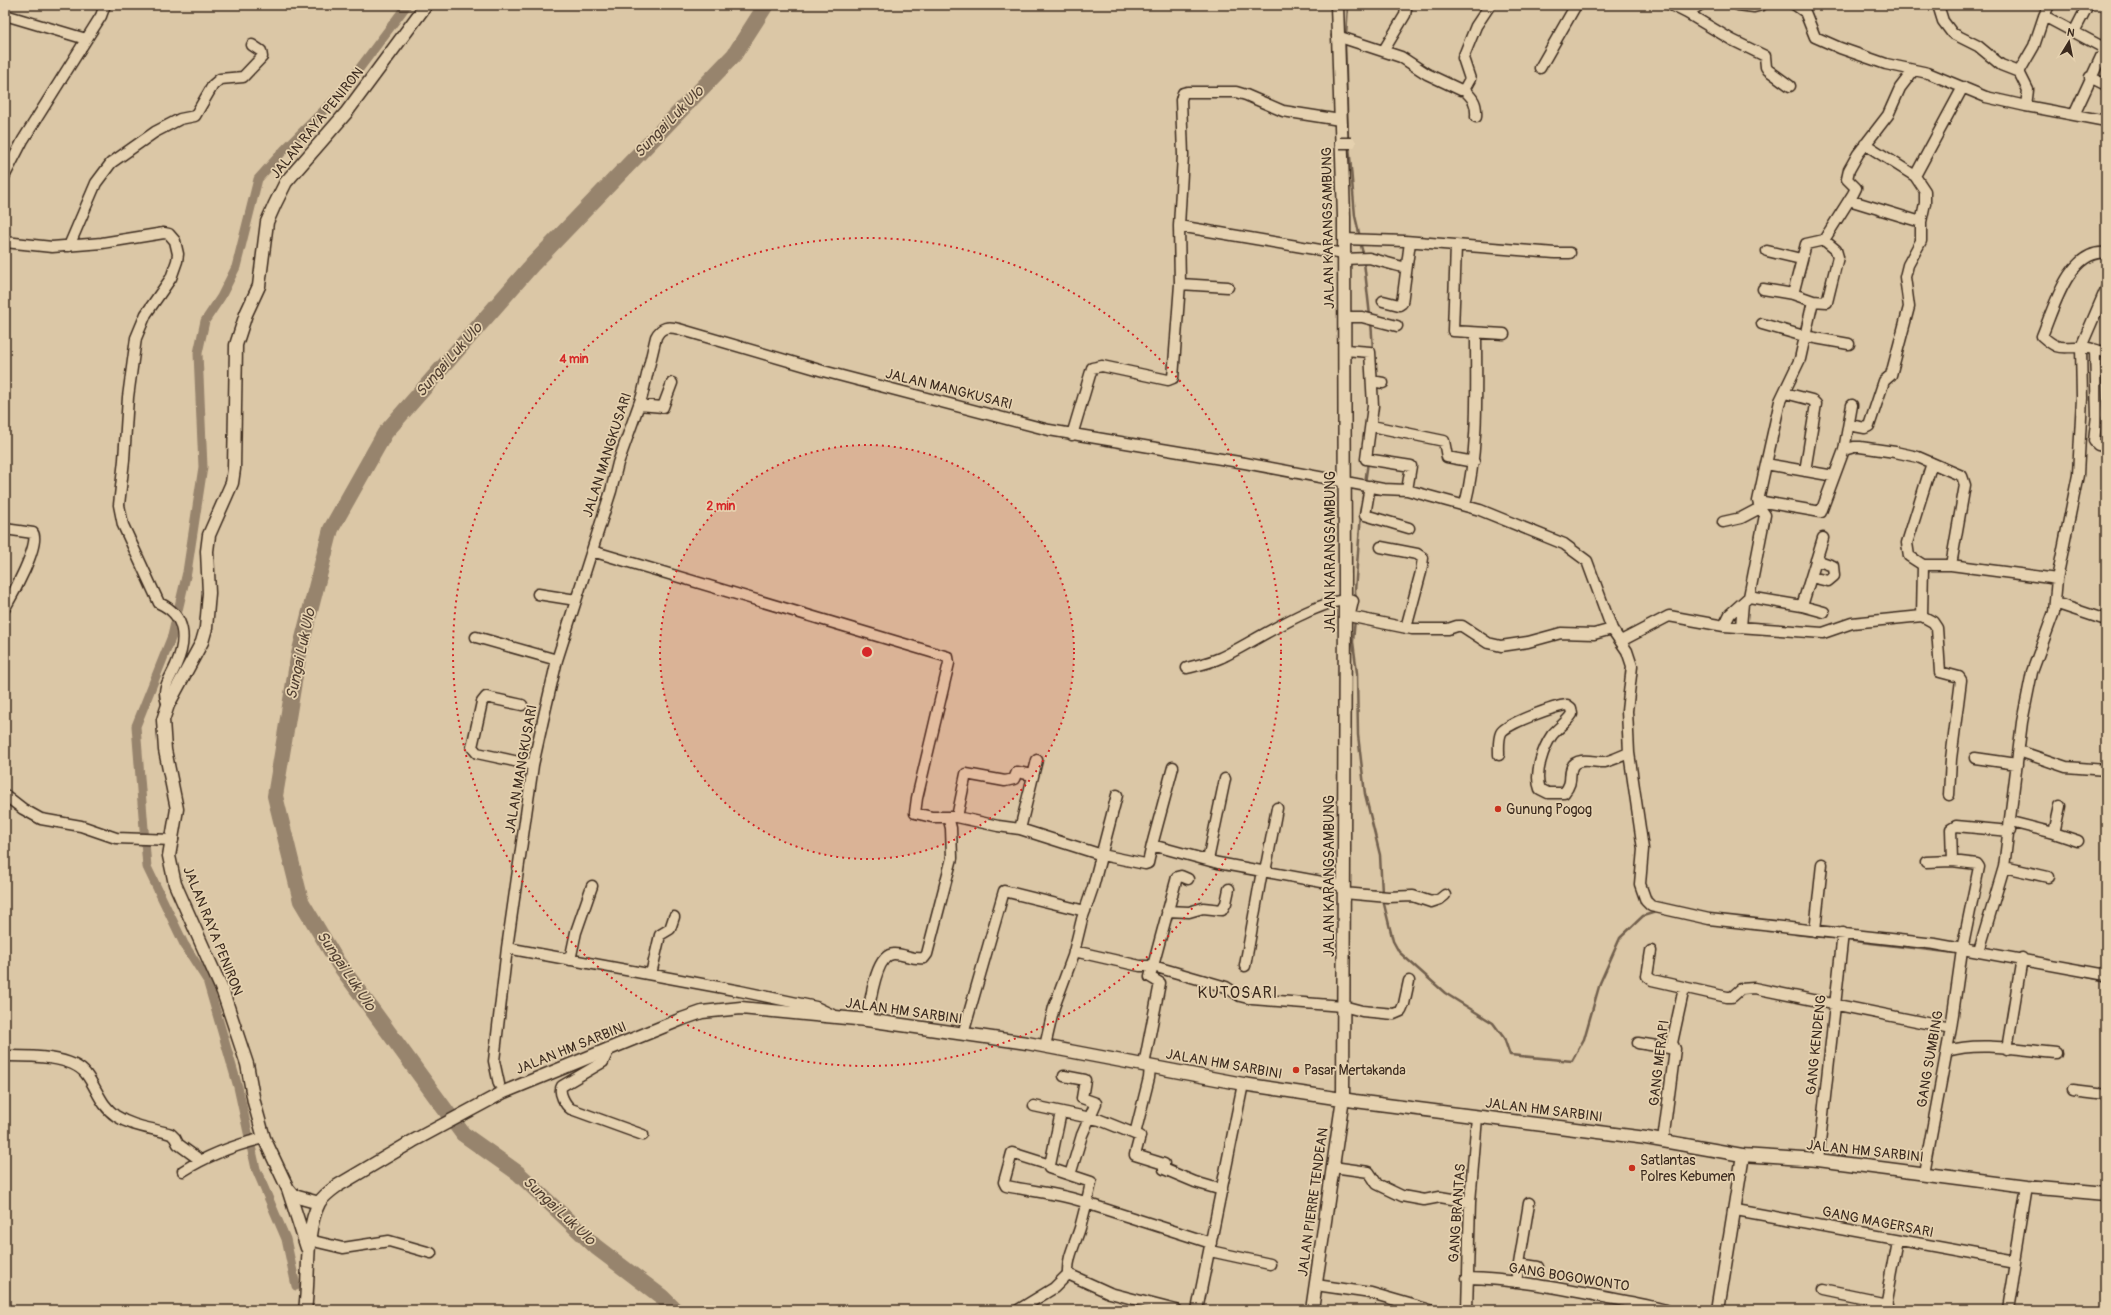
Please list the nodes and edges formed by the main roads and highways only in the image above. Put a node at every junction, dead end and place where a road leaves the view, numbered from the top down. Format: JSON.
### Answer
{"nodes":[{"id":1,"x":426,"y":5,"type":"edge"},
{"id":2,"x":1336,"y":5,"type":"edge"},
{"id":3,"x":1343,"y":1098,"type":"junction"},
{"id":4,"x":1743,"y":1155,"type":"junction"},
{"id":5,"x":288,"y":1189,"type":"junction"},
{"id":6,"x":2106,"y":1194,"type":"edge"},
{"id":7,"x":319,"y":1203,"type":"junction"},
{"id":8,"x":310,"y":1254,"type":"junction"},
{"id":9,"x":305,"y":1310,"type":"edge"},
{"id":10,"x":1312,"y":1310,"type":"edge"},
{"id":11,"x":1718,"y":1310,"type":"edge"}],
"edges":[{"from":1,"to":5,"type":"main road","name":"JALAN RAYA PENIRON"},
{"from":2,"to":3,"type":"main road","name":"JALAN KARANGSAMBUNG"},
{"from":3,"to":4,"type":"main road","name":"JALAN HM SARBINI"},
{"from":3,"to":7,"type":"main road","name":"JALAN HM SARBINI"},
{"from":3,"to":10,"type":"main road","name":"JALAN PIERRE TENDEAN"},
{"from":4,"to":6,"type":"main road","name":"JALAN HM SARBINI"},
{"from":4,"to":11,"type":"main road"},
{"from":5,"to":7,"type":"main road"},
{"from":5,"to":8,"type":"main road","name":"JALAN RAYA PENIRON"},
{"from":7,"to":8,"type":"main road"},
{"from":8,"to":9,"type":"main road"}]}
